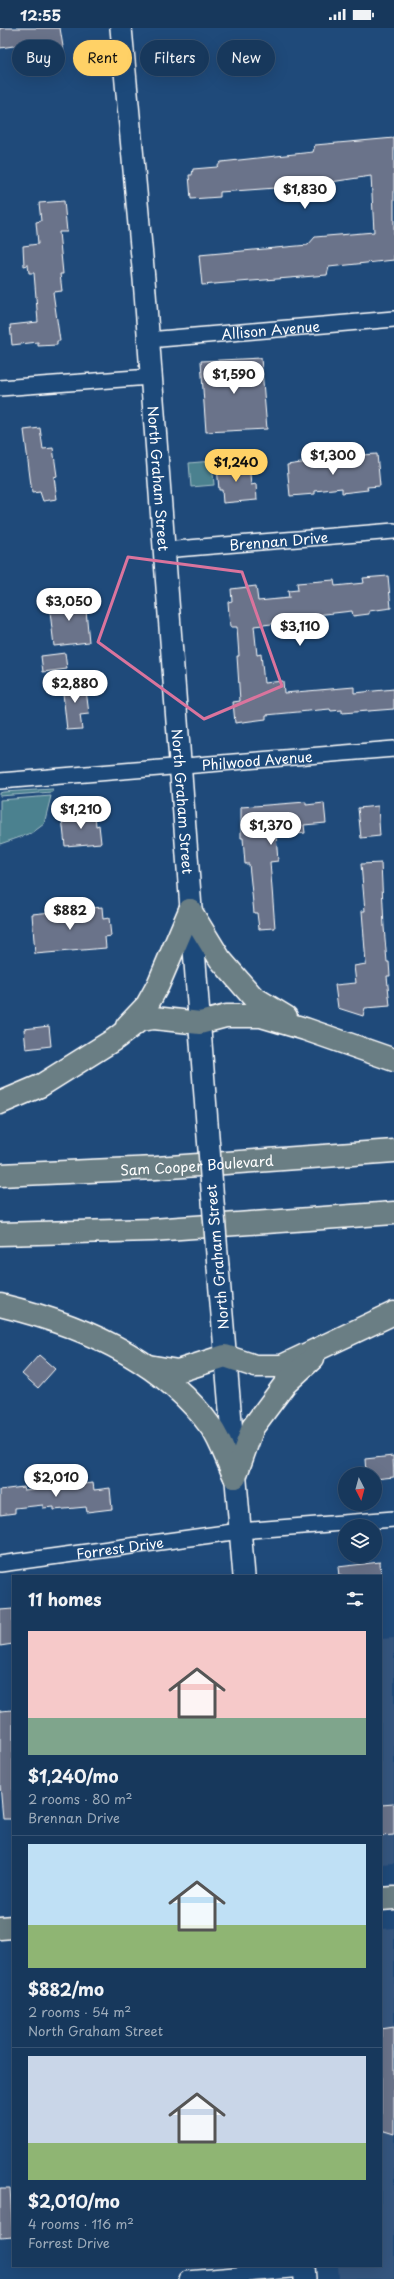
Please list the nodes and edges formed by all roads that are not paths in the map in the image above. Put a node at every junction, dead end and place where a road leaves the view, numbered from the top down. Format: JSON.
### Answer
{"nodes":[{"id":1,"x":121,"y":28,"type":"edge"},
{"id":2,"x":394,"y":319,"type":"edge"},
{"id":3,"x":148,"y":340,"type":"junction"},
{"id":4,"x":150,"y":377,"type":"junction"},
{"id":5,"x":0,"y":388,"type":"edge"},
{"id":6,"x":394,"y":531,"type":"edge"},
{"id":7,"x":164,"y":550,"type":"junction"},
{"id":8,"x":394,"y":749,"type":"edge"},
{"id":9,"x":181,"y":768,"type":"junction"},
{"id":10,"x":0,"y":781,"type":"edge"},
{"id":11,"x":190,"y":910,"type":"junction"},
{"id":12,"x":200,"y":1023,"type":"junction"},
{"id":13,"x":305,"y":1029,"type":"junction"},
{"id":14,"x":115,"y":1039,"type":"junction"},
{"id":15,"x":394,"y":1060,"type":"edge"},
{"id":16,"x":0,"y":1103,"type":"edge"},
{"id":17,"x":394,"y":1151,"type":"edge"},
{"id":18,"x":0,"y":1175,"type":"edge"},
{"id":19,"x":394,"y":1213,"type":"edge"},
{"id":20,"x":0,"y":1234,"type":"edge"},
{"id":21,"x":0,"y":1305,"type":"edge"},
{"id":22,"x":394,"y":1314,"type":"edge"},
{"id":23,"x":325,"y":1346,"type":"junction"},
{"id":24,"x":225,"y":1356,"type":"junction"},
{"id":25,"x":146,"y":1365,"type":"junction"},
{"id":26,"x":235,"y":1476,"type":"junction"},
{"id":27,"x":394,"y":1519,"type":"edge"},
{"id":28,"x":240,"y":1531,"type":"junction"},
{"id":29,"x":0,"y":1564,"type":"edge"},
{"id":30,"x":244,"y":1575,"type":"edge"},
{"id":31,"x":394,"y":1898,"type":"edge"},
{"id":32,"x":382,"y":1899,"type":"edge"},
{"id":33,"x":12,"y":1927,"type":"edge"},
{"id":34,"x":0,"y":1928,"type":"edge"},
{"id":35,"x":304,"y":2271,"type":"edge"},
{"id":36,"x":187,"y":2279,"type":"edge"}],
"edges":[{"from":1,"to":3,"type":"main road","name":"North Graham Street"},
{"from":2,"to":3,"type":"street","name":"Allison Avenue"},
{"from":3,"to":4,"type":"main road","name":"North Graham Street"},
{"from":4,"to":5,"type":"street"},
{"from":4,"to":7,"type":"main road","name":"North Graham Street"},
{"from":6,"to":7,"type":"street","name":"Brennan Drive"},
{"from":7,"to":9,"type":"main road","name":"North Graham Street"},
{"from":8,"to":9,"type":"street","name":"Philwood Avenue"},
{"from":9,"to":10,"type":"street","name":"Philwood Avenue"},
{"from":9,"to":11,"type":"main road","name":"North Graham Street"},
{"from":11,"to":12,"type":"main road","name":"North Graham Street"},
{"from":11,"to":13,"type":"main road"},
{"from":11,"to":14,"type":"main road"},
{"from":12,"to":13,"type":"main road"},
{"from":12,"to":14,"type":"main road"},
{"from":12,"to":24,"type":"main road","name":"North Graham Street","bridge":true},
{"from":13,"to":15,"type":"main road"},
{"from":14,"to":16,"type":"main road"},
{"from":17,"to":18,"type":"main road","name":"Sam Cooper Boulevard"},
{"from":19,"to":20,"type":"main road"},
{"from":21,"to":25,"type":"main road"},
{"from":22,"to":23,"type":"main road"},
{"from":23,"to":24,"type":"main road"},
{"from":23,"to":26,"type":"main road"},
{"from":24,"to":25,"type":"main road"},
{"from":24,"to":26,"type":"main road","name":"North Graham Street"},
{"from":25,"to":26,"type":"main road"},
{"from":26,"to":28,"type":"main road","name":"North Graham Street"},
{"from":27,"to":28,"type":"street","name":"Forrest Drive"},
{"from":28,"to":29,"type":"street","name":"Forrest Drive"},
{"from":28,"to":30,"type":"main road","name":"North Graham Street"},
{"from":31,"to":32,"type":"main road"},
{"from":33,"to":34,"type":"main road"},
{"from":35,"to":36,"type":"street"}]}
